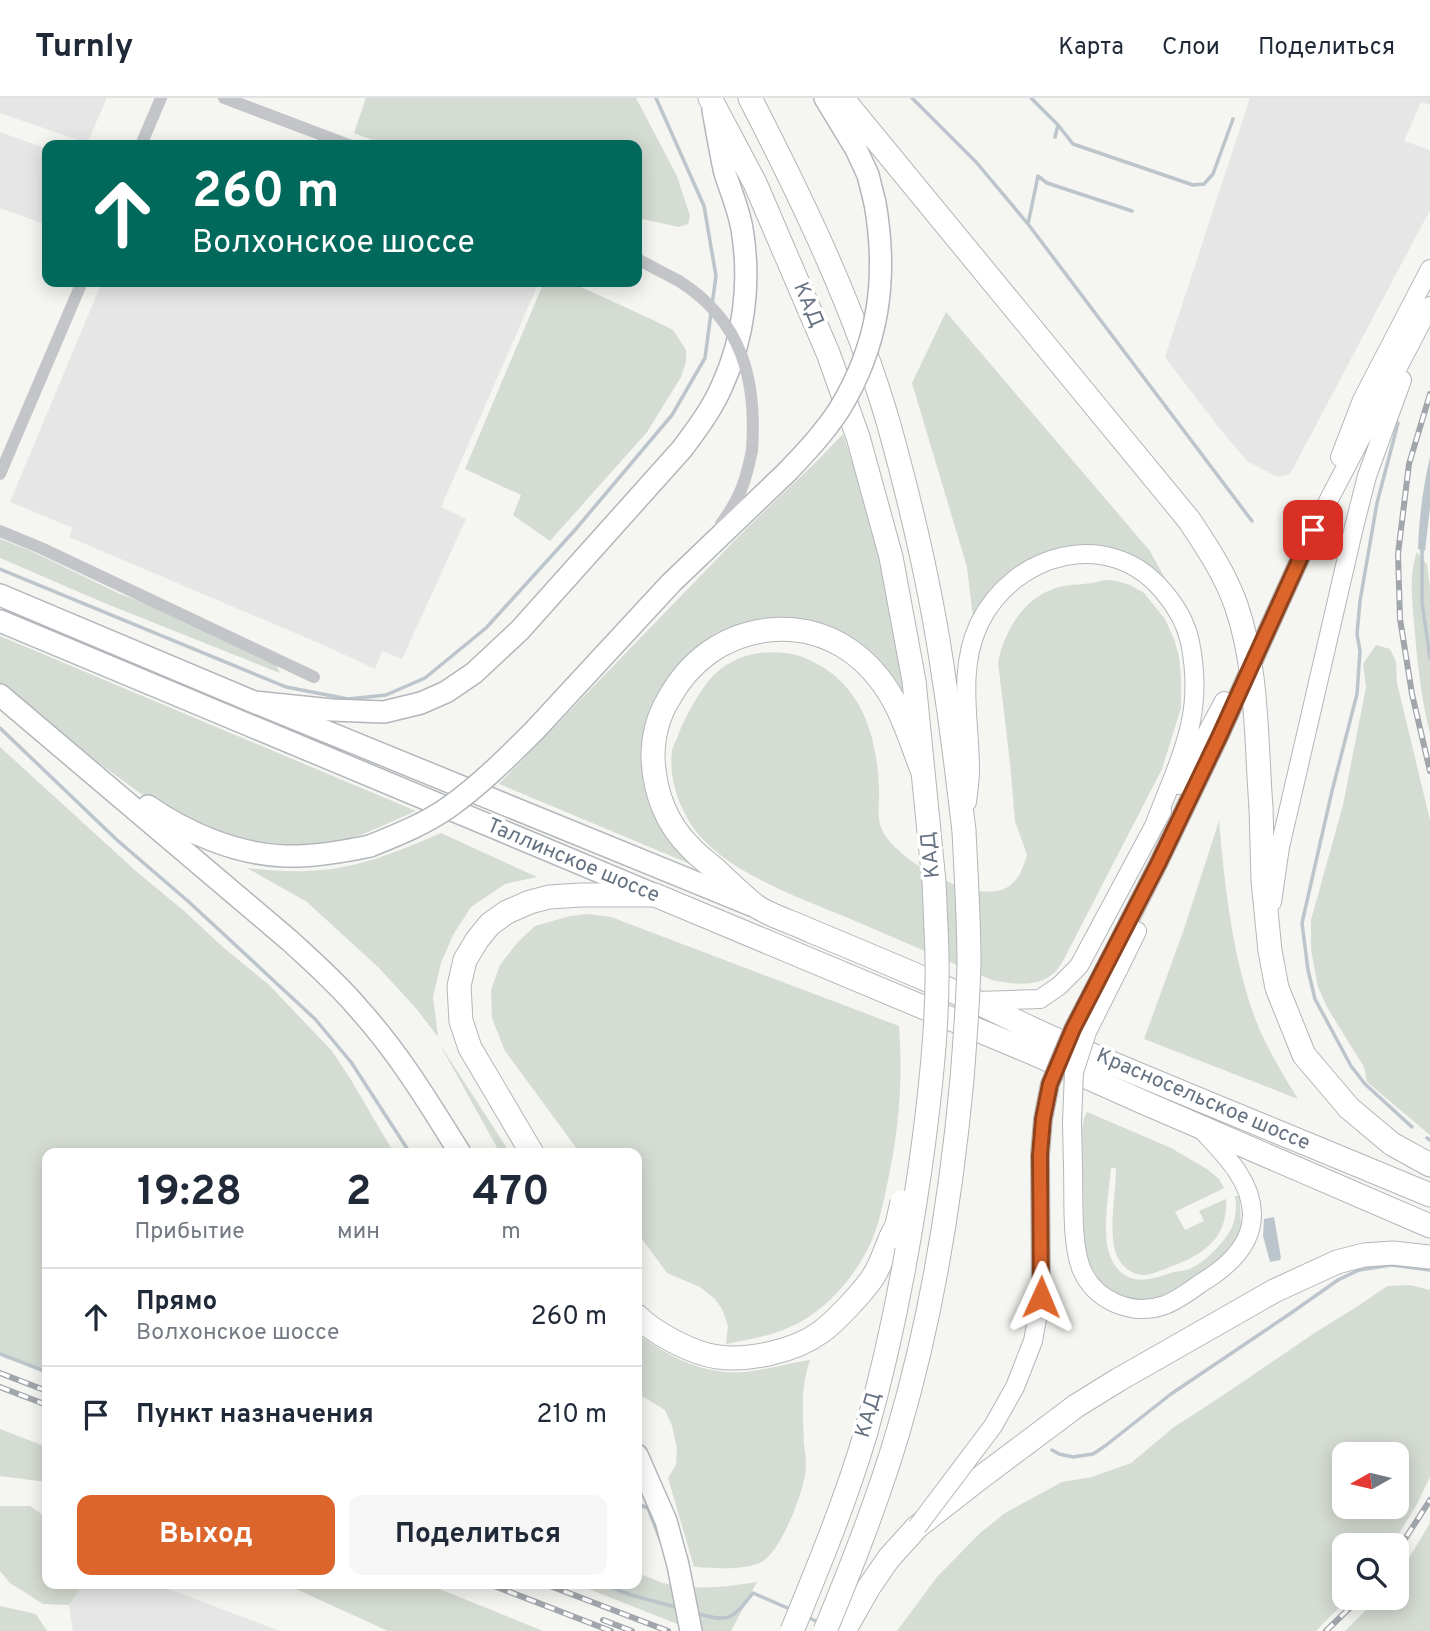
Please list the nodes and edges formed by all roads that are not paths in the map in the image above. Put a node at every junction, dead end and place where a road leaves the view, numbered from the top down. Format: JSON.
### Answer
{"nodes":[{"id":1,"x":161,"y":98,"type":"edge"},
{"id":2,"x":224,"y":98,"type":"edge"},
{"id":3,"x":750,"y":98,"type":"edge"},
{"id":4,"x":825,"y":98,"type":"edge"},
{"id":5,"x":842,"y":98,"type":"edge"},
{"id":6,"x":710,"y":99,"type":"edge"},
{"id":7,"x":143,"y":140,"type":"edge"},
{"id":8,"x":336,"y":140,"type":"edge"},
{"id":9,"x":642,"y":262,"type":"edge"},
{"id":10,"x":1430,"y":269,"type":"edge"},
{"id":11,"x":80,"y":287,"type":"edge"},
{"id":12,"x":1427,"y":290,"type":"edge"},
{"id":13,"x":1430,"y":307,"type":"edge"},
{"id":14,"x":0,"y":474,"type":"edge"},
{"id":15,"x":1313,"y":530,"type":"junction"},
{"id":16,"x":0,"y":531,"type":"edge"},
{"id":17,"x":1302,"y":553,"type":"junction"},
{"id":18,"x":671,"y":583,"type":"junction"},
{"id":19,"x":0,"y":595,"type":"edge"},
{"id":20,"x":0,"y":621,"type":"edge"},
{"id":21,"x":314,"y":677,"type":"dead end"},
{"id":22,"x":0,"y":695,"type":"edge"},
{"id":23,"x":254,"y":702,"type":"junction"},
{"id":24,"x":55,"y":740,"type":"junction"},
{"id":25,"x":922,"y":770,"type":"junction"},
{"id":26,"x":1156,"y":821,"type":"junction"},
{"id":27,"x":964,"y":831,"type":"junction"},
{"id":28,"x":655,"y":895,"type":"junction"},
{"id":29,"x":759,"y":908,"type":"junction"},
{"id":30,"x":936,"y":928,"type":"junction"},
{"id":31,"x":1270,"y":951,"type":"junction"},
{"id":32,"x":1112,"y":969,"type":"junction"},
{"id":33,"x":977,"y":1001,"type":"junction"},
{"id":34,"x":1145,"y":1103,"type":"joint"},
{"id":35,"x":1199,"y":1127,"type":"junction"},
{"id":36,"x":457,"y":1148,"type":"edge"},
{"id":37,"x":529,"y":1148,"type":"edge"},
{"id":38,"x":1430,"y":1165,"type":"edge"},
{"id":39,"x":1430,"y":1195,"type":"edge"},
{"id":40,"x":1430,"y":1226,"type":"edge"},
{"id":41,"x":1430,"y":1257,"type":"edge"},
{"id":42,"x":642,"y":1320,"type":"edge"},
{"id":43,"x":642,"y":1466,"type":"edge"},
{"id":44,"x":917,"y":1527,"type":"junction"},
{"id":45,"x":691,"y":1631,"type":"edge"},
{"id":46,"x":792,"y":1631,"type":"edge"},
{"id":47,"x":825,"y":1631,"type":"edge"},
{"id":48,"x":844,"y":1631,"type":"edge"}],
"edges":[{"from":1,"to":7,"type":"street"},
{"from":2,"to":8,"type":"street"},
{"from":3,"to":27,"type":"highway","name":"КАД"},
{"from":4,"to":18,"type":"main road","bridge":true},
{"from":5,"to":31,"type":"highway","bridge":true},
{"from":6,"to":23,"type":"main road"},
{"from":6,"to":25,"type":"highway","name":"КАД"},
{"from":9,"to":18,"type":"street","bridge":true},
{"from":10,"to":12,"type":"main road"},
{"from":11,"to":14,"type":"street"},
{"from":12,"to":15,"type":"main road"},
{"from":13,"to":15,"type":"main road"},
{"from":13,"to":31,"type":"main road"},
{"from":15,"to":17,"type":"main road"},
{"from":16,"to":21,"type":"street"},
{"from":17,"to":26,"type":"main road"},
{"from":17,"to":32,"type":"main road"},
{"from":18,"to":24,"type":"main road","bridge":true},
{"from":19,"to":23,"type":"main road","name":"Таллинское шоссе"},
{"from":20,"to":28,"type":"main road","name":"Таллинское шоссе"},
{"from":22,"to":24,"type":"main road"},
{"from":23,"to":29,"type":"main road","name":"Таллинское шоссе"},
{"from":24,"to":36,"type":"main road"},
{"from":25,"to":29,"type":"highway"},
{"from":25,"to":30,"type":"highway","name":"КАД"},
{"from":26,"to":27,"type":"main road"},
{"from":26,"to":33,"type":"main road"},
{"from":27,"to":47,"type":"highway","name":"КАД","bridge":true},
{"from":28,"to":34,"type":"highway","name":"Таллинское шоссе"},
{"from":28,"to":37,"type":"highway"},
{"from":29,"to":33,"type":"highway","name":"Таллинское шоссе"},
{"from":30,"to":42,"type":"highway","bridge":true},
{"from":30,"to":46,"type":"highway","name":"КАД","bridge":true},
{"from":31,"to":38,"type":"highway"},
{"from":32,"to":35,"type":"main road","bridge":true},
{"from":32,"to":44,"type":"main road","bridge":true},
{"from":33,"to":39,"type":"highway","name":"Красносельское шоссе"},
{"from":34,"to":35,"type":"highway","name":"Красносельское шоссе"},
{"from":35,"to":40,"type":"highway","name":"Красносельское шоссе"},
{"from":41,"to":44,"type":"highway","bridge":true},
{"from":43,"to":45,"type":"main road"},
{"from":44,"to":48,"type":"highway"}]}
